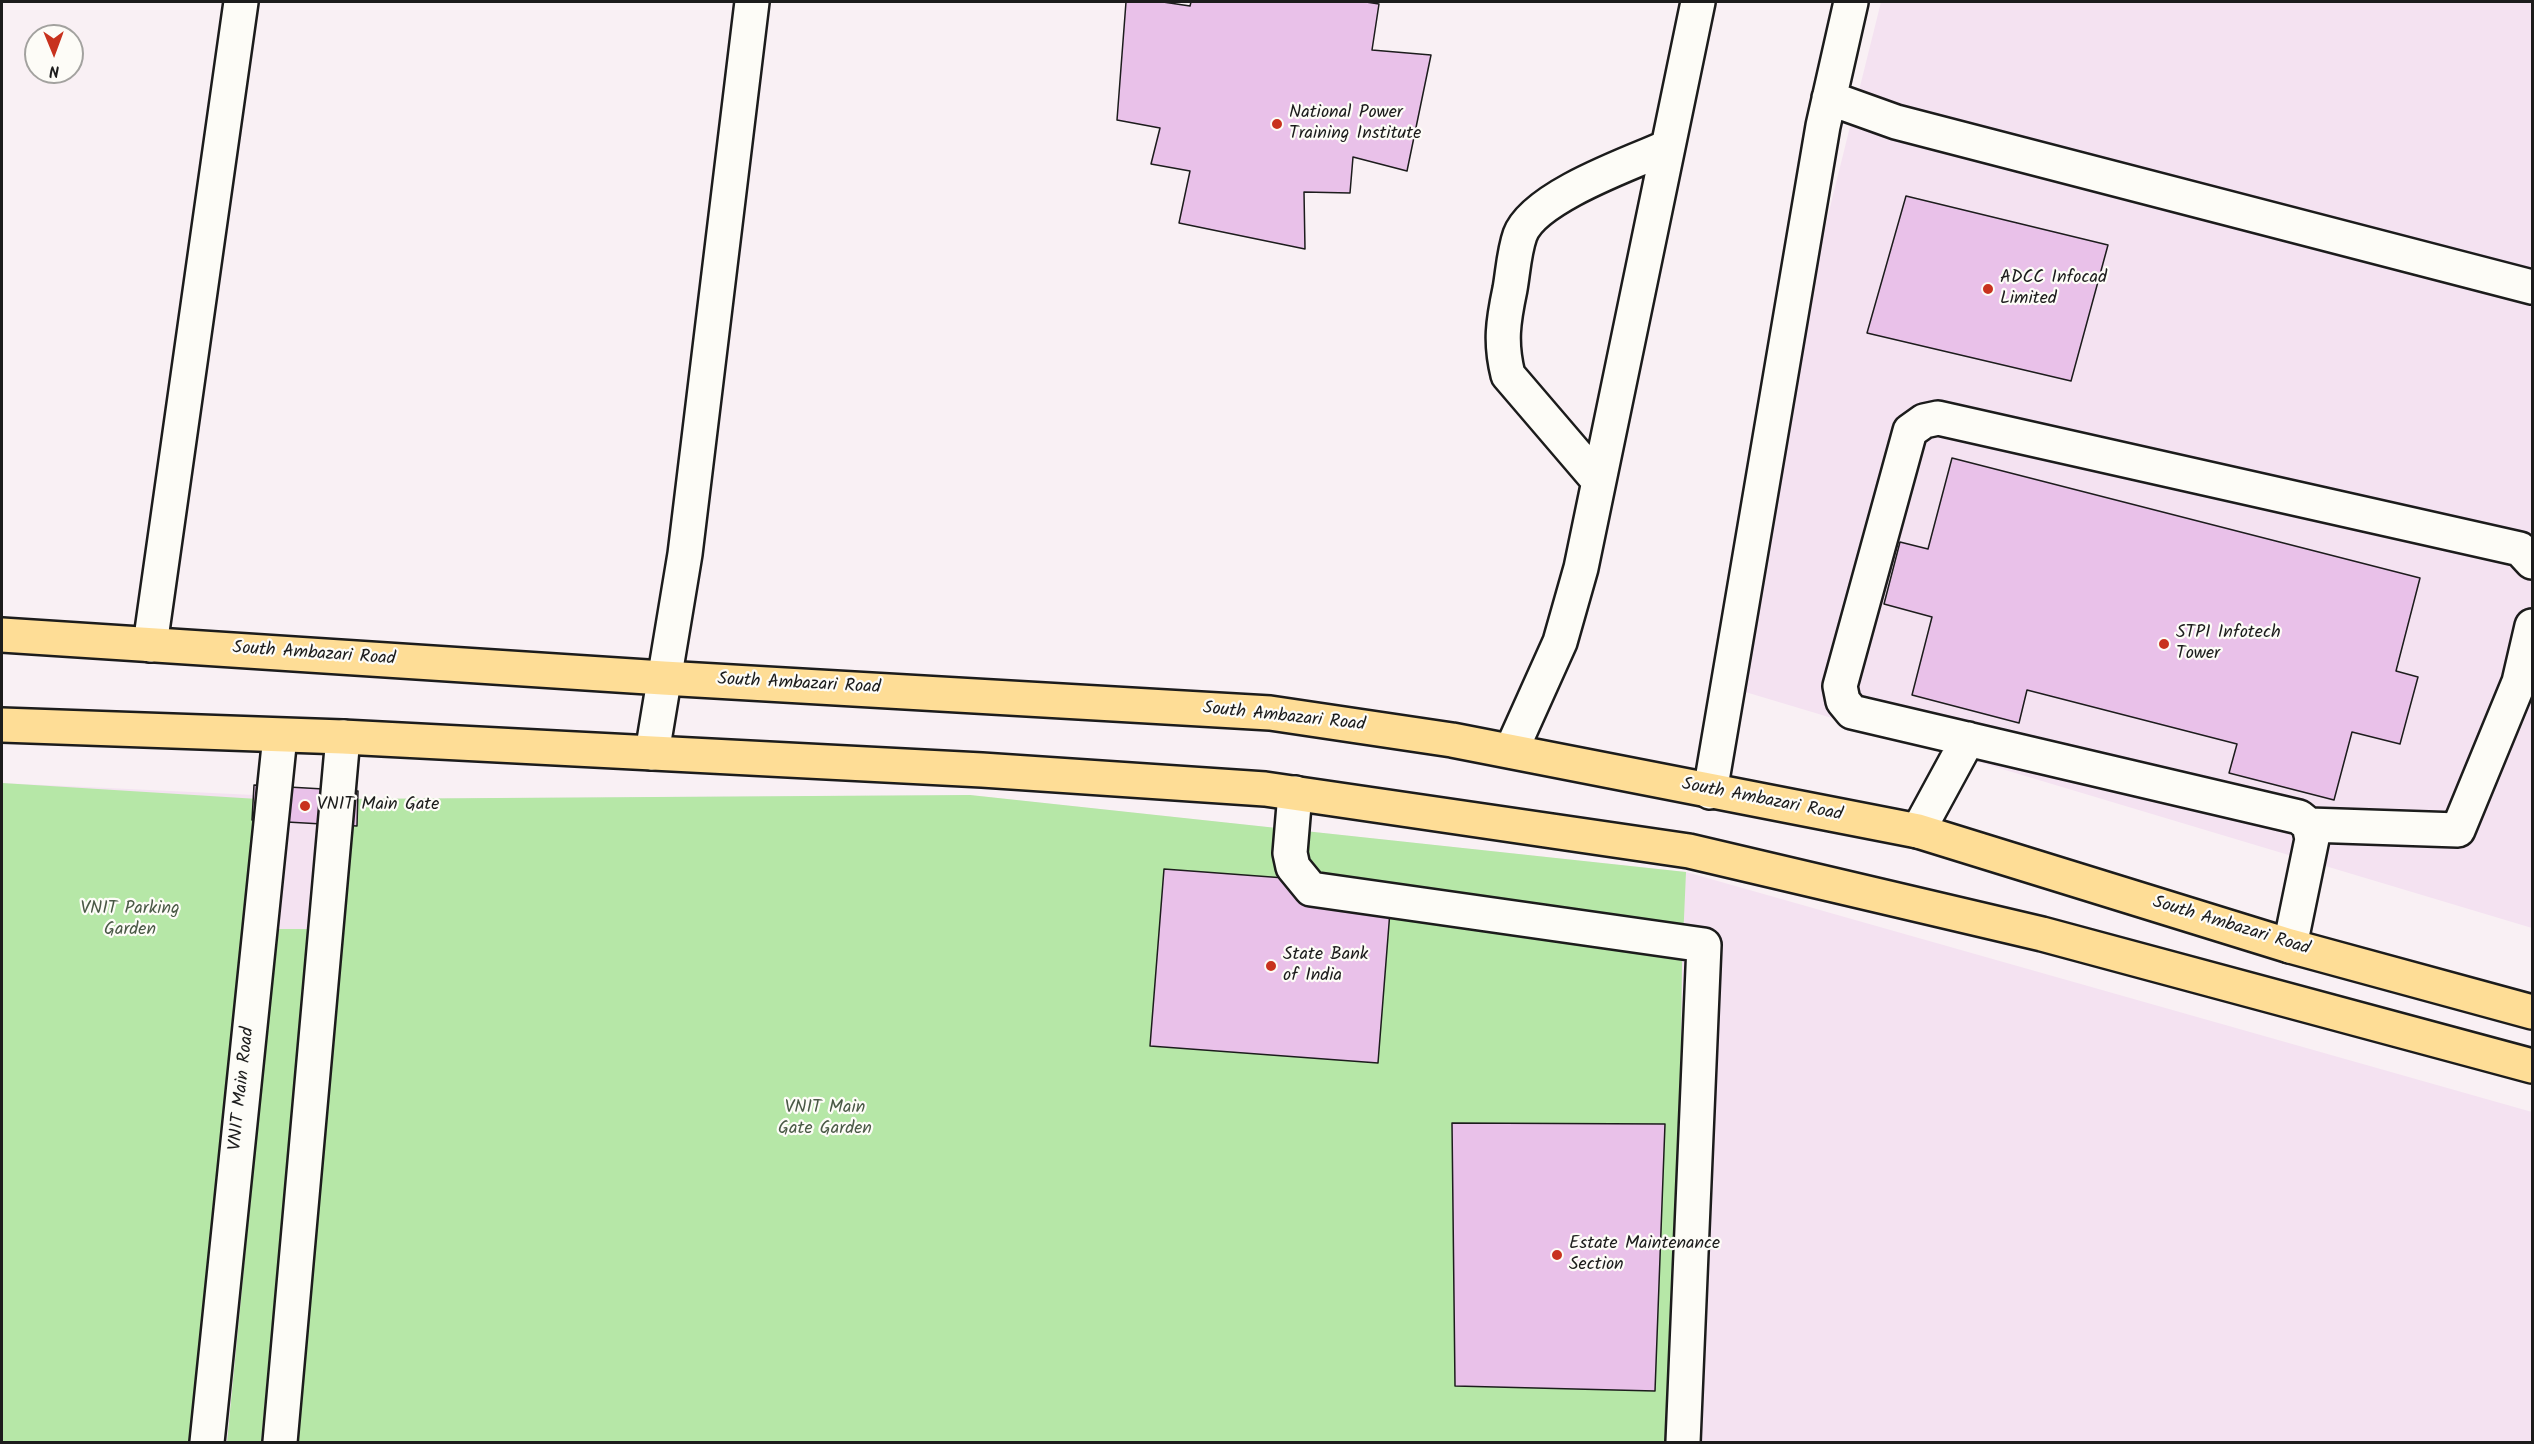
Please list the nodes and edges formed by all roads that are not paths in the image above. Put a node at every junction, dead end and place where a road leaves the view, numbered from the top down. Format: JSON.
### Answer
{"nodes":[{"id":1,"x":241,"y":2,"type":"edge"},
{"id":2,"x":752,"y":2,"type":"edge"},
{"id":3,"x":1698,"y":2,"type":"edge"},
{"id":4,"x":1851,"y":2,"type":"edge"},
{"id":5,"x":1829,"y":98,"type":"junction"},
{"id":6,"x":1668,"y":147,"type":"junction"},
{"id":7,"x":2532,"y":287,"type":"edge"},
{"id":8,"x":1598,"y":479,"type":"junction"},
{"id":9,"x":2532,"y":562,"type":"edge"},
{"id":10,"x":2532,"y":626,"type":"edge"},
{"id":11,"x":2,"y":635,"type":"edge"},
{"id":12,"x":150,"y":645,"type":"junction"},
{"id":13,"x":663,"y":678,"type":"junction"},
{"id":14,"x":2,"y":725,"type":"edge"},
{"id":15,"x":280,"y":736,"type":"junction"},
{"id":16,"x":343,"y":737,"type":"junction"},
{"id":17,"x":1968,"y":739,"type":"junction"},
{"id":18,"x":1511,"y":751,"type":"junction"},
{"id":19,"x":652,"y":753,"type":"junction"},
{"id":20,"x":1710,"y":792,"type":"junction"},
{"id":21,"x":1295,"y":793,"type":"junction"},
{"id":22,"x":2309,"y":825,"type":"junction"},
{"id":23,"x":1918,"y":831,"type":"junction"},
{"id":24,"x":2290,"y":946,"type":"junction"},
{"id":25,"x":2532,"y":1012,"type":"edge"},
{"id":26,"x":2532,"y":1065,"type":"edge"},
{"id":27,"x":207,"y":1443,"type":"edge"},
{"id":28,"x":280,"y":1443,"type":"edge"},
{"id":29,"x":1683,"y":1443,"type":"edge"}],
"edges":[{"from":1,"to":12,"type":"street"},
{"from":2,"to":13,"type":"street"},
{"from":3,"to":6,"type":"street"},
{"from":4,"to":5,"type":"street"},
{"from":5,"to":7,"type":"street"},
{"from":5,"to":20,"type":"street"},
{"from":6,"to":8,"type":"street"},
{"from":6,"to":8,"type":"street"},
{"from":8,"to":18,"type":"street"},
{"from":9,"to":17,"type":"street"},
{"from":10,"to":22,"type":"street"},
{"from":11,"to":12,"type":"main road","name":"South Ambazari Road"},
{"from":12,"to":13,"type":"main road","name":"South Ambazari Road"},
{"from":13,"to":18,"type":"main road","name":"South Ambazari Road"},
{"from":13,"to":19,"type":"street"},
{"from":14,"to":15,"type":"main road"},
{"from":15,"to":16,"type":"main road"},
{"from":15,"to":27,"type":"street","name":"VNIT Main Road"},
{"from":16,"to":19,"type":"main road"},
{"from":16,"to":28,"type":"street"},
{"from":17,"to":22,"type":"street"},
{"from":17,"to":23,"type":"street"},
{"from":18,"to":20,"type":"main road","name":"South Ambazari Road"},
{"from":19,"to":21,"type":"main road"},
{"from":20,"to":23,"type":"main road","name":"South Ambazari Road"},
{"from":21,"to":26,"type":"main road"},
{"from":21,"to":29,"type":"street"},
{"from":22,"to":24,"type":"street"},
{"from":23,"to":24,"type":"main road","name":"South Ambazari Road"},
{"from":24,"to":25,"type":"main road","name":"South Ambazari Road"}]}
